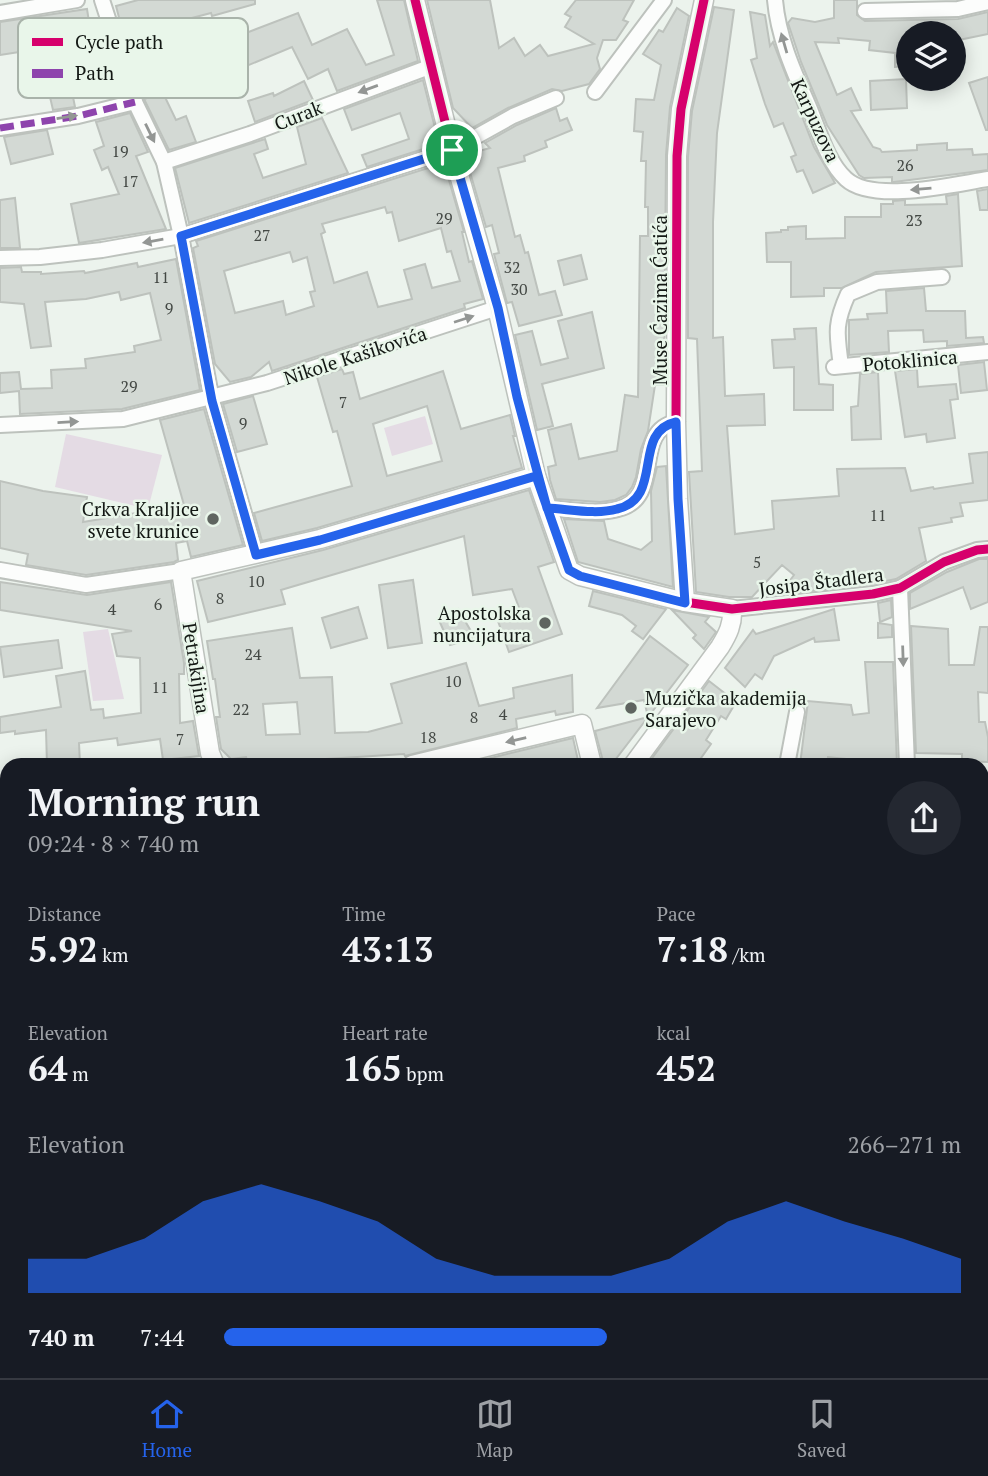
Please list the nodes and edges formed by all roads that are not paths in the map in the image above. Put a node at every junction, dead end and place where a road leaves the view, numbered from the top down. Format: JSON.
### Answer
{"nodes":[{"id":1,"x":77,"y":0,"type":"edge"},
{"id":2,"x":102,"y":0,"type":"edge"},
{"id":3,"x":415,"y":0,"type":"edge"},
{"id":4,"x":664,"y":0,"type":"edge"},
{"id":5,"x":704,"y":0,"type":"edge"},
{"id":6,"x":775,"y":0,"type":"edge"},
{"id":7,"x":988,"y":2,"type":"edge"},
{"id":8,"x":958,"y":5,"type":"edge"},
{"id":9,"x":865,"y":11,"type":"dead end"},
{"id":10,"x":0,"y":13,"type":"edge"},
{"id":11,"x":108,"y":18,"type":"edge"},
{"id":12,"x":432,"y":65,"type":"junction"},
{"id":13,"x":595,"y":92,"type":"dead end"},
{"id":14,"x":134,"y":98,"type":"edge"},
{"id":15,"x":556,"y":98,"type":"dead end"},
{"id":16,"x":135,"y":102,"type":"junction"},
{"id":17,"x":0,"y":128,"type":"edge"},
{"id":18,"x":452,"y":150,"type":"junction"},
{"id":19,"x":164,"y":162,"type":"junction"},
{"id":20,"x":988,"y":178,"type":"edge"},
{"id":21,"x":181,"y":236,"type":"junction"},
{"id":22,"x":0,"y":258,"type":"edge"},
{"id":23,"x":942,"y":277,"type":"dead end"},
{"id":24,"x":498,"y":308,"type":"junction"},
{"id":25,"x":988,"y":352,"type":"edge"},
{"id":26,"x":211,"y":397,"type":"junction"},
{"id":27,"x":676,"y":422,"type":"junction"},
{"id":28,"x":0,"y":425,"type":"edge"},
{"id":29,"x":536,"y":476,"type":"junction"},
{"id":30,"x":547,"y":508,"type":"junction"},
{"id":31,"x":988,"y":549,"type":"edge"},
{"id":32,"x":256,"y":555,"type":"junction"},
{"id":33,"x":0,"y":570,"type":"edge"},
{"id":34,"x":181,"y":571,"type":"junction"},
{"id":35,"x":900,"y":588,"type":"junction"},
{"id":36,"x":685,"y":603,"type":"junction"},
{"id":37,"x":732,"y":609,"type":"junction"},
{"id":38,"x":797,"y":712,"type":"dead end"},
{"id":39,"x":212,"y":758,"type":"edge"},
{"id":40,"x":441,"y":758,"type":"edge"},
{"id":41,"x":590,"y":758,"type":"edge"},
{"id":42,"x":638,"y":758,"type":"edge"},
{"id":43,"x":788,"y":758,"type":"edge"},
{"id":44,"x":907,"y":758,"type":"edge"}],
"edges":[{"from":1,"to":10,"type":"street"},
{"from":2,"to":11,"type":"street"},
{"from":3,"to":12,"type":"street"},
{"from":4,"to":13,"type":"street"},
{"from":5,"to":27,"type":"street","name":"Muse Ćazima Ćatića"},
{"from":20,"to":6,"type":"street","name":"Karpuzova","one_way":true},
{"from":7,"to":8,"type":"street"},
{"from":8,"to":9,"type":"street"},
{"from":12,"to":18,"type":"street"},
{"from":12,"to":19,"type":"street","name":"Curak","one_way":true},
{"from":14,"to":16,"type":"street"},
{"from":15,"to":18,"type":"street"},
{"from":17,"to":16,"type":"street","one_way":true},
{"from":16,"to":19,"type":"street","one_way":true},
{"from":18,"to":21,"type":"street"},
{"from":18,"to":24,"type":"street"},
{"from":19,"to":21,"type":"street"},
{"from":21,"to":22,"type":"street","one_way":true},
{"from":21,"to":26,"type":"street"},
{"from":23,"to":25,"type":"street","name":"Potoklinica"},
{"from":26,"to":24,"type":"street","name":"Nikole Kašikovića","one_way":true},
{"from":24,"to":29,"type":"street"},
{"from":28,"to":26,"type":"street","name":"Nikole Kašikovića","one_way":true},
{"from":26,"to":32,"type":"street"},
{"from":27,"to":30,"type":"street"},
{"from":27,"to":36,"type":"street","name":"Muse Ćazima Ćatića"},
{"from":29,"to":30,"type":"street"},
{"from":29,"to":32,"type":"street"},
{"from":30,"to":36,"type":"street"},
{"from":31,"to":35,"type":"street","name":"Josipa Štadlera"},
{"from":32,"to":34,"type":"street"},
{"from":33,"to":34,"type":"street"},
{"from":34,"to":39,"type":"street","name":"Petrakijina"},
{"from":35,"to":37,"type":"street","name":"Josipa Štadlera"},
{"from":35,"to":44,"type":"street","one_way":true},
{"from":36,"to":37,"type":"street"},
{"from":37,"to":42,"type":"street"},
{"from":38,"to":43,"type":"street"},
{"from":41,"to":40,"type":"street","one_way":true}]}
